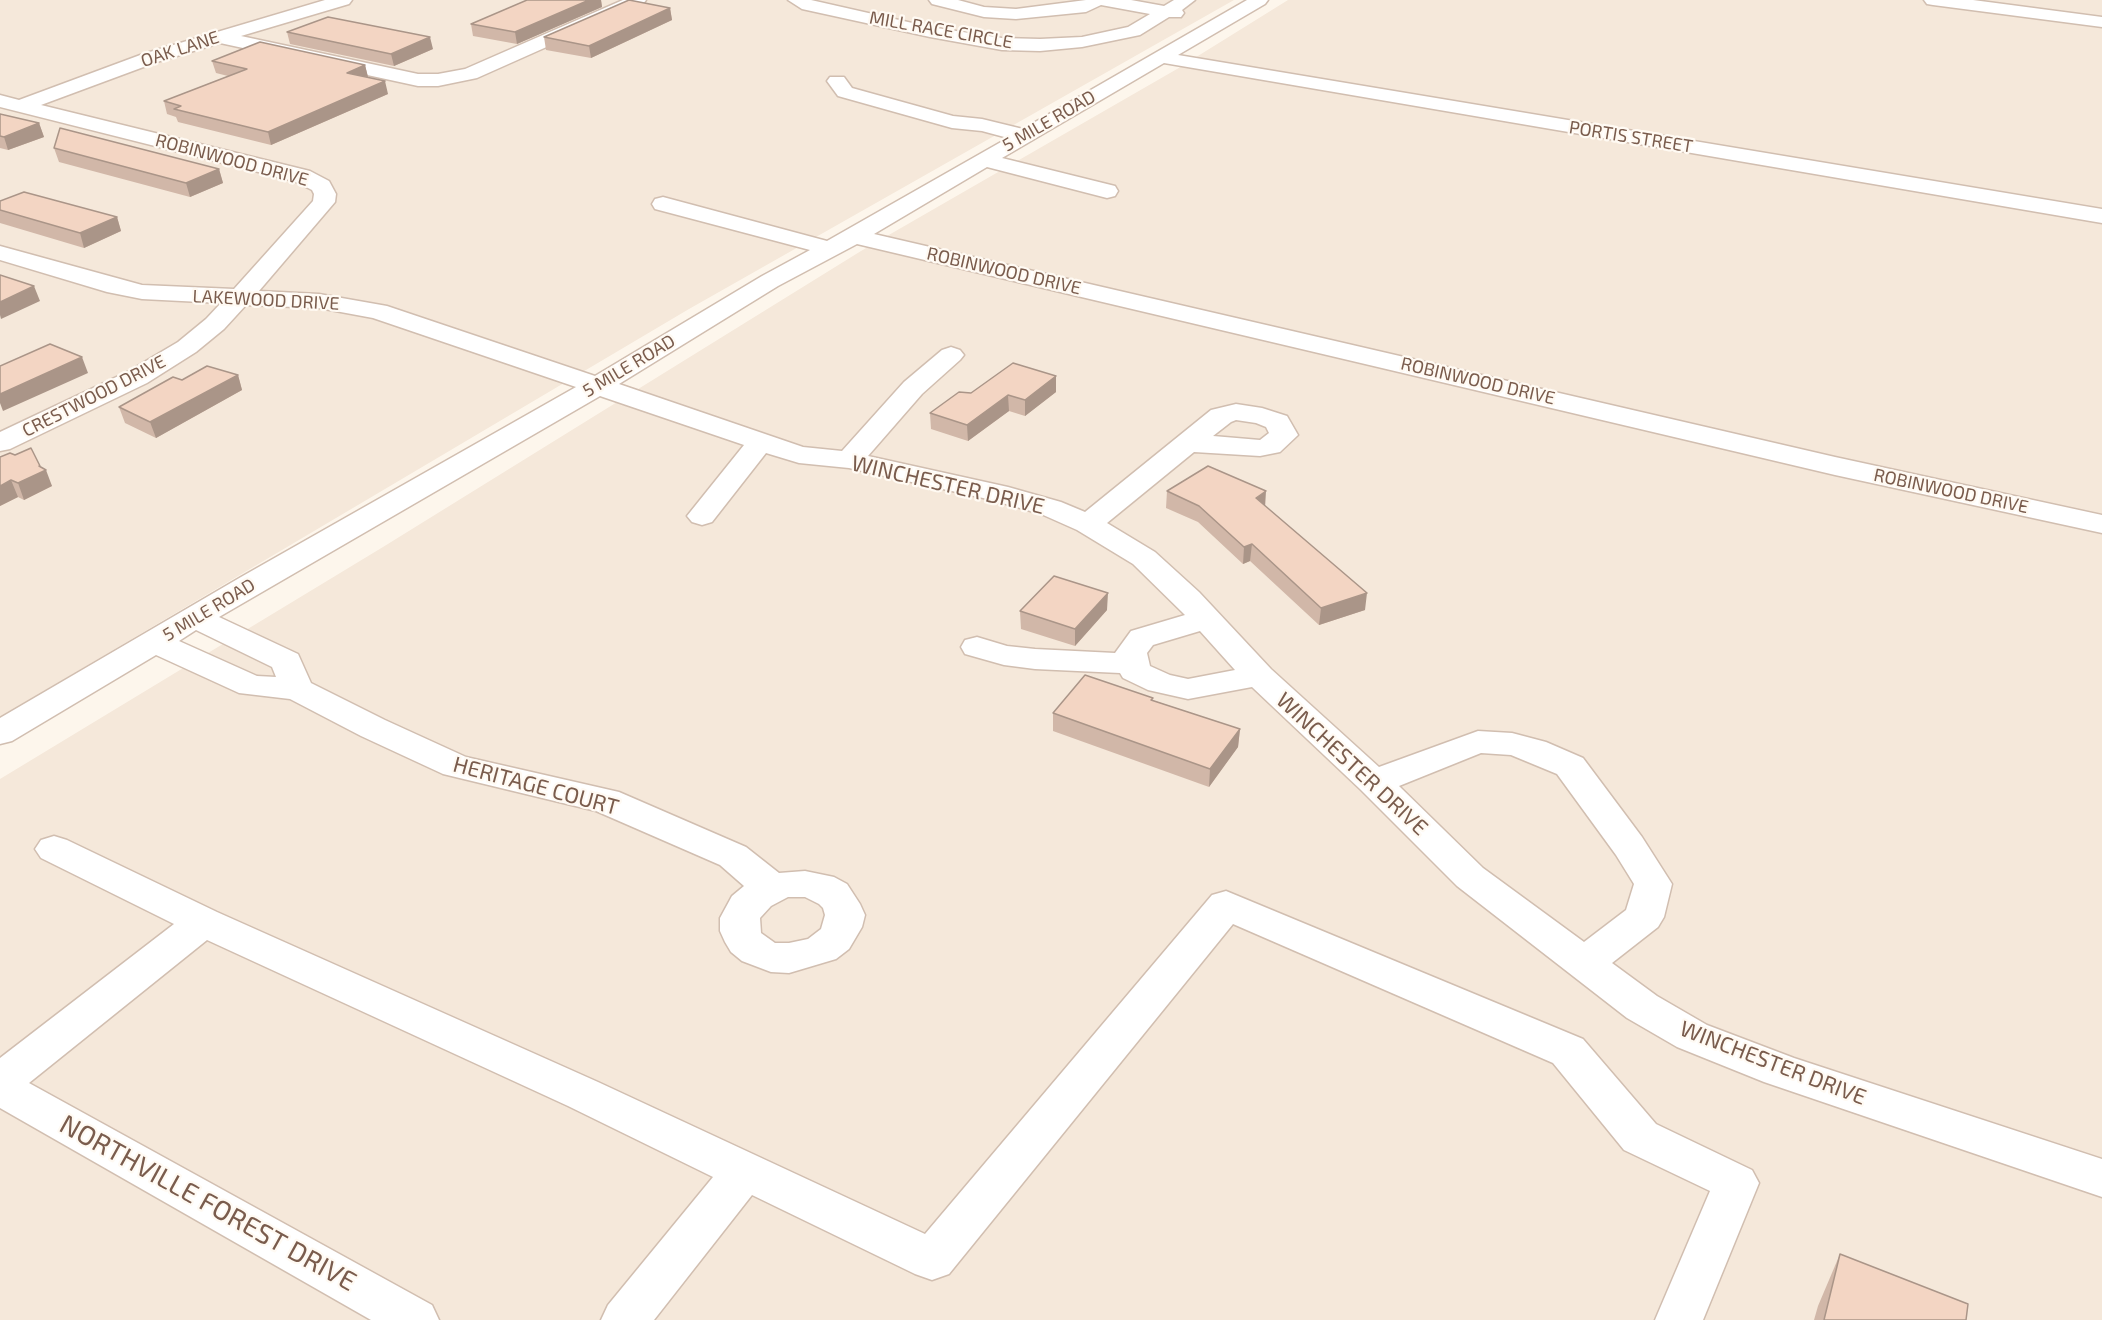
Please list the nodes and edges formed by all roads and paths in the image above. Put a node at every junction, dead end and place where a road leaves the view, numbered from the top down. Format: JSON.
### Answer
{"nodes":[{"id":1,"x":277,"y":0,"type":"edge"},
{"id":2,"x":342,"y":0,"type":"edge"},
{"id":3,"x":637,"y":0,"type":"edge"},
{"id":4,"x":798,"y":0,"type":"edge"},
{"id":5,"x":938,"y":0,"type":"edge"},
{"id":6,"x":1186,"y":0,"type":"edge"},
{"id":7,"x":1259,"y":0,"type":"edge"},
{"id":8,"x":1933,"y":0,"type":"edge"},
{"id":9,"x":1095,"y":2,"type":"edge"},
{"id":10,"x":318,"y":8,"type":"junction"},
{"id":11,"x":1158,"y":15,"type":"junction"},
{"id":12,"x":2102,"y":22,"type":"edge"},
{"id":13,"x":1214,"y":26,"type":"junction"},
{"id":14,"x":219,"y":37,"type":"junction"},
{"id":15,"x":1160,"y":57,"type":"junction"},
{"id":16,"x":485,"y":68,"type":"junction"},
{"id":17,"x":428,"y":80,"type":"junction"},
{"id":18,"x":837,"y":81,"type":"dead end"},
{"id":19,"x":10,"y":104,"type":"edge"},
{"id":20,"x":1024,"y":136,"type":"junction"},
{"id":21,"x":983,"y":160,"type":"junction"},
{"id":22,"x":1107,"y":191,"type":"dead end"},
{"id":23,"x":663,"y":204,"type":"dead end"},
{"id":24,"x":2102,"y":216,"type":"edge"},
{"id":25,"x":854,"y":236,"type":"junction"},
{"id":26,"x":829,"y":249,"type":"junction"},
{"id":27,"x":0,"y":253,"type":"edge"},
{"id":28,"x":240,"y":298,"type":"junction"},
{"id":29,"x":951,"y":355,"type":"dead end"},
{"id":30,"x":596,"y":387,"type":"junction"},
{"id":31,"x":0,"y":443,"type":"edge"},
{"id":32,"x":760,"y":443,"type":"junction"},
{"id":33,"x":1187,"y":443,"type":"dead end"},
{"id":34,"x":849,"y":460,"type":"junction"},
{"id":35,"x":702,"y":516,"type":"dead end"},
{"id":36,"x":1088,"y":524,"type":"junction"},
{"id":37,"x":2102,"y":524,"type":"edge"},
{"id":38,"x":196,"y":618,"type":"junction"},
{"id":39,"x":1206,"y":619,"type":"junction"},
{"id":40,"x":155,"y":642,"type":"junction"},
{"id":41,"x":976,"y":647,"type":"dead end"},
{"id":42,"x":1133,"y":664,"type":"junction"},
{"id":43,"x":1259,"y":676,"type":"junction"},
{"id":44,"x":297,"y":688,"type":"junction"},
{"id":45,"x":0,"y":733,"type":"edge"},
{"id":46,"x":1374,"y":782,"type":"junction"},
{"id":47,"x":54,"y":849,"type":"dead end"},
{"id":48,"x":772,"y":888,"type":"dead end"},
{"id":49,"x":202,"y":922,"type":"junction"},
{"id":50,"x":1583,"y":964,"type":"junction"},
{"id":51,"x":0,"y":1082,"type":"edge"},
{"id":52,"x":0,"y":1087,"type":"edge"},
{"id":53,"x":745,"y":1171,"type":"junction"},
{"id":54,"x":2102,"y":1178,"type":"edge"},
{"id":55,"x":415,"y":1320,"type":"edge"},
{"id":56,"x":625,"y":1320,"type":"edge"},
{"id":57,"x":1679,"y":1320,"type":"edge"}],
"edges":[{"from":1,"to":10,"type":"street"},
{"from":2,"to":10,"type":"street","name":"OAK LANE"},
{"from":3,"to":16,"type":"street"},
{"from":4,"to":11,"type":"street","name":"MILL RACE CIRCLE"},
{"from":5,"to":9,"type":"street"},
{"from":6,"to":11,"type":"street","name":"MILL RACE CIRCLE"},
{"from":7,"to":13,"type":"street","name":"5 MILE ROAD"},
{"from":8,"to":12,"type":"street"},
{"from":9,"to":11,"type":"street"},
{"from":10,"to":14,"type":"street","name":"OAK LANE"},
{"from":11,"to":13,"type":"street"},
{"from":13,"to":15,"type":"street","name":"5 MILE ROAD"},
{"from":14,"to":17,"type":"street"},
{"from":14,"to":19,"type":"street","name":"OAK LANE"},
{"from":15,"to":20,"type":"street","name":"5 MILE ROAD"},
{"from":15,"to":24,"type":"street","name":"PORTIS STREET"},
{"from":16,"to":17,"type":"street"},
{"from":16,"to":17,"type":"street"},
{"from":18,"to":20,"type":"street"},
{"from":19,"to":28,"type":"street","name":"ROBINWOOD DRIVE"},
{"from":20,"to":21,"type":"street","name":"5 MILE ROAD"},
{"from":21,"to":22,"type":"street"},
{"from":21,"to":25,"type":"street","name":"5 MILE ROAD"},
{"from":23,"to":26,"type":"street"},
{"from":25,"to":26,"type":"street","name":"5 MILE ROAD"},
{"from":25,"to":37,"type":"street","name":"ROBINWOOD DRIVE"},
{"from":26,"to":30,"type":"street","name":"5 MILE ROAD"},
{"from":27,"to":28,"type":"street","name":"LAKEWOOD DRIVE"},
{"from":28,"to":30,"type":"street","name":"LAKEWOOD DRIVE"},
{"from":28,"to":31,"type":"street","name":"CRESTWOOD DRIVE"},
{"from":29,"to":34,"type":"street"},
{"from":30,"to":32,"type":"street","name":"WINCHESTER DRIVE"},
{"from":30,"to":38,"type":"street","name":"5 MILE ROAD"},
{"from":32,"to":34,"type":"street","name":"WINCHESTER DRIVE"},
{"from":32,"to":35,"type":"street"},
{"from":33,"to":36,"type":"street"},
{"from":34,"to":36,"type":"street","name":"WINCHESTER DRIVE"},
{"from":36,"to":39,"type":"street","name":"WINCHESTER DRIVE"},
{"from":38,"to":40,"type":"street","name":"5 MILE ROAD"},
{"from":38,"to":44,"type":"street"},
{"from":39,"to":42,"type":"street"},
{"from":39,"to":43,"type":"street","name":"WINCHESTER DRIVE"},
{"from":40,"to":44,"type":"street","name":"HERITAGE COURT"},
{"from":40,"to":45,"type":"street","name":"5 MILE ROAD"},
{"from":41,"to":42,"type":"street"},
{"from":42,"to":43,"type":"street"},
{"from":43,"to":46,"type":"street","name":"WINCHESTER DRIVE"},
{"from":44,"to":48,"type":"street","name":"HERITAGE COURT"},
{"from":46,"to":50,"type":"street","name":"WINCHESTER DRIVE"},
{"from":46,"to":50,"type":"street"},
{"from":47,"to":49,"type":"street"},
{"from":49,"to":51,"type":"street"},
{"from":49,"to":53,"type":"street"},
{"from":50,"to":54,"type":"street","name":"WINCHESTER DRIVE"},
{"from":52,"to":55,"type":"street","name":"NORTHVILLE FOREST DRIVE"},
{"from":53,"to":56,"type":"street"},
{"from":53,"to":57,"type":"street"}]}
